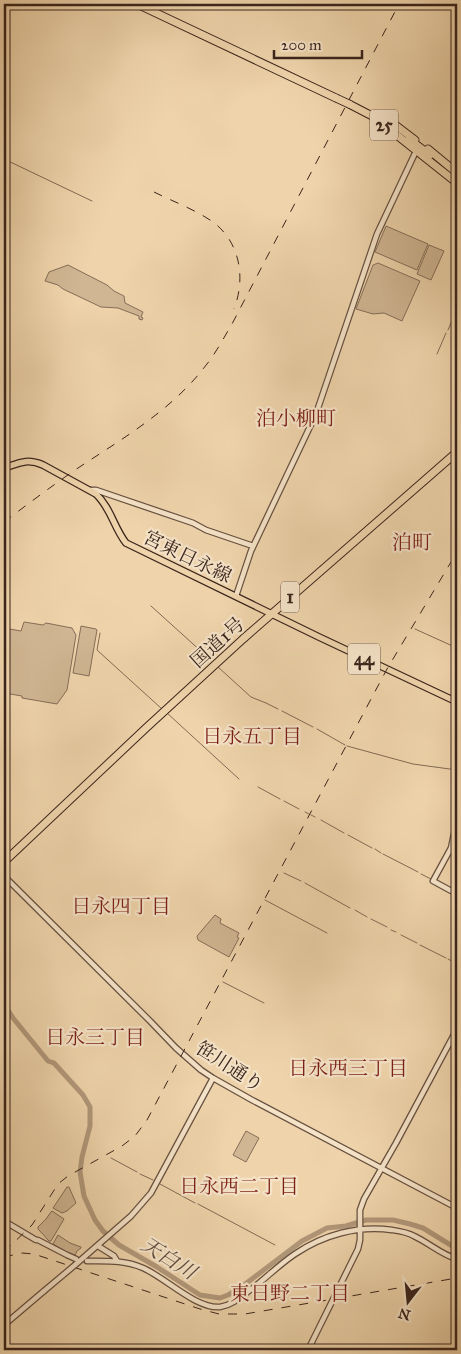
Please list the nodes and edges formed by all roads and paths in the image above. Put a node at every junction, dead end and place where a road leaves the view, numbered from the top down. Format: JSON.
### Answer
{"nodes":[{"id":1,"x":137,"y":4,"type":"edge"},
{"id":2,"x":146,"y":4,"type":"edge"},
{"id":3,"x":337,"y":96,"type":"junction"},
{"id":4,"x":417,"y":148,"type":"junction"},
{"id":5,"x":457,"y":172,"type":"edge"},
{"id":6,"x":457,"y":177,"type":"edge"},
{"id":7,"x":457,"y":183,"type":"edge"},
{"id":8,"x":457,"y":187,"type":"edge"},
{"id":9,"x":457,"y":452,"type":"edge"},
{"id":10,"x":4,"y":468,"type":"edge"},
{"id":11,"x":89,"y":490,"type":"junction"},
{"id":12,"x":253,"y":546,"type":"junction"},
{"id":13,"x":236,"y":596,"type":"junction"},
{"id":14,"x":272,"y":614,"type":"junction"},
{"id":15,"x":457,"y":702,"type":"edge"},
{"id":16,"x":457,"y":828,"type":"edge"},
{"id":17,"x":4,"y":862,"type":"edge"},
{"id":18,"x":4,"y":876,"type":"edge"},
{"id":19,"x":457,"y":894,"type":"edge"},
{"id":20,"x":457,"y":1029,"type":"edge"},
{"id":21,"x":213,"y":1078,"type":"junction"},
{"id":22,"x":382,"y":1168,"type":"junction"},
{"id":23,"x":457,"y":1208,"type":"edge"},
{"id":24,"x":4,"y":1221,"type":"edge"},
{"id":25,"x":360,"y":1228,"type":"junction"},
{"id":26,"x":98,"y":1246,"type":"junction"},
{"id":27,"x":76,"y":1259,"type":"dead end"},
{"id":28,"x":457,"y":1260,"type":"edge"},
{"id":29,"x":87,"y":1261,"type":"dead end"},
{"id":30,"x":117,"y":1261,"type":"junction"},
{"id":31,"x":4,"y":1326,"type":"edge"},
{"id":32,"x":308,"y":1350,"type":"edge"}],
"edges":[{"from":1,"to":3,"type":"highway","number":"25"},
{"from":2,"to":3,"type":"highway","number":"25"},
{"from":3,"to":4,"type":"highway","number":"25","bridge":true},
{"from":4,"to":5,"type":"highway","number":"25"},
{"from":4,"to":6,"type":"highway","number":"25"},
{"from":4,"to":7,"type":"highway","number":"25"},
{"from":4,"to":8,"type":"highway","number":"25"},
{"from":4,"to":12,"type":"street"},
{"from":9,"to":14,"type":"highway","name":"国道1号","number":"1"},
{"from":10,"to":11,"type":"main road","name":"宮東日永線"},
{"from":11,"to":12,"type":"street"},
{"from":11,"to":13,"type":"main road","name":"宮東日永線"},
{"from":12,"to":13,"type":"street"},
{"from":13,"to":14,"type":"main road","name":"宮東日永線"},
{"from":14,"to":15,"type":"main road","number":"44"},
{"from":14,"to":17,"type":"highway","name":"国道1号","number":"1"},
{"from":16,"to":19,"type":"street"},
{"from":18,"to":21,"type":"street","name":"笹川通り"},
{"from":20,"to":22,"type":"street"},
{"from":21,"to":22,"type":"street","name":"笹川通り"},
{"from":21,"to":26,"type":"street"},
{"from":22,"to":23,"type":"street","name":"笹川通り"},
{"from":22,"to":25,"type":"street"},
{"from":24,"to":27,"type":"street"},
{"from":25,"to":28,"type":"street"},
{"from":25,"to":30,"type":"street"},
{"from":25,"to":32,"type":"street"},
{"from":26,"to":30,"type":"street"},
{"from":26,"to":31,"type":"street","bridge":true},
{"from":29,"to":30,"type":"street"}]}
